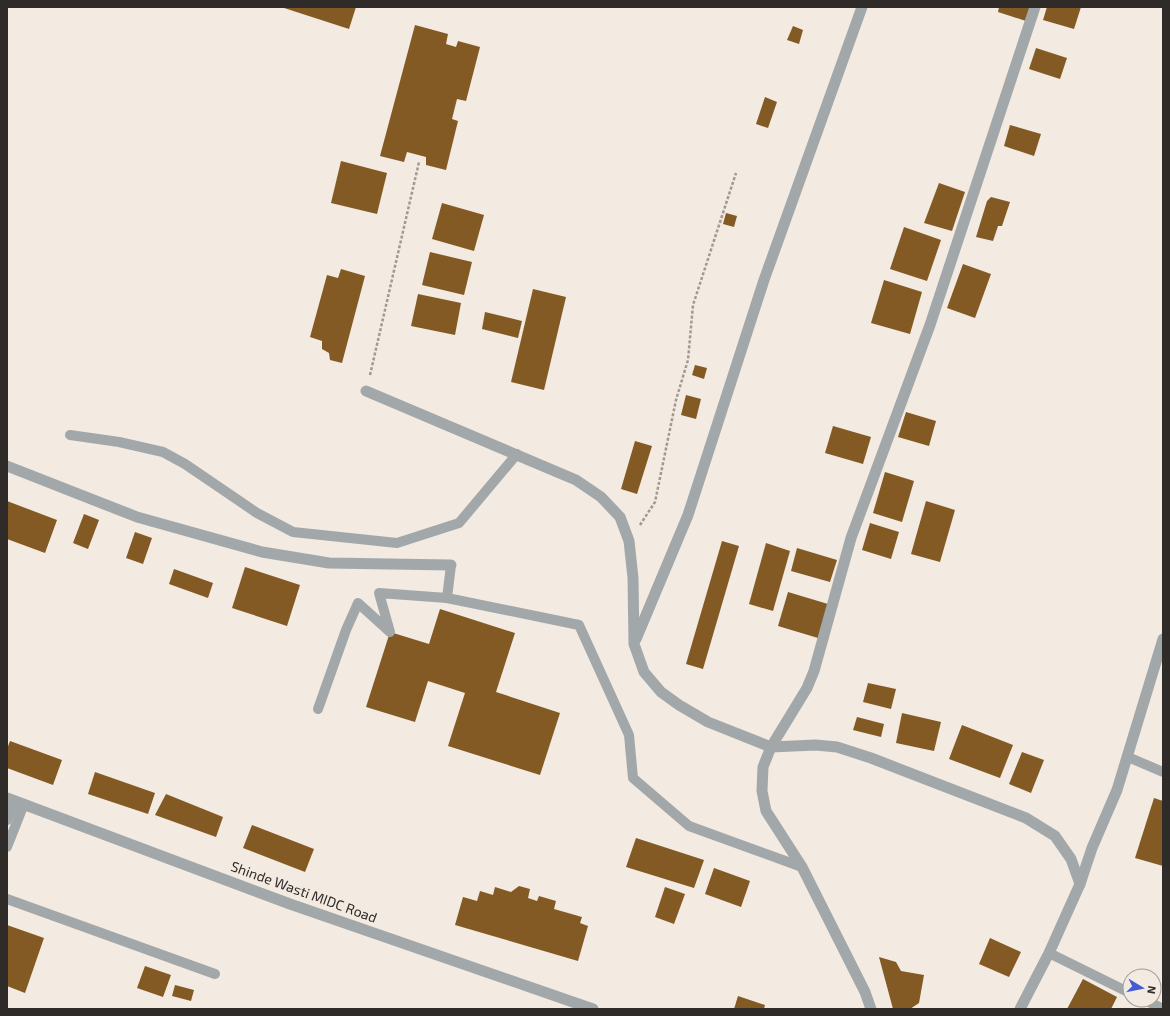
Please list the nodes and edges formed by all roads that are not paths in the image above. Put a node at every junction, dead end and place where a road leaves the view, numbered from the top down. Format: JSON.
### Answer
{"nodes":[{"id":1,"x":862,"y":7,"type":"edge"},
{"id":2,"x":1035,"y":7,"type":"edge"},
{"id":3,"x":366,"y":391,"type":"road end"},
{"id":4,"x":70,"y":435,"type":"dead end"},
{"id":5,"x":517,"y":454,"type":"junction"},
{"id":6,"x":7,"y":466,"type":"edge"},
{"id":7,"x":451,"y":565,"type":"joint"},
{"id":8,"x":447,"y":598,"type":"junction"},
{"id":9,"x":1163,"y":639,"type":"edge"},
{"id":10,"x":634,"y":644,"type":"junction"},
{"id":11,"x":318,"y":709,"type":"dead end"},
{"id":12,"x":771,"y":747,"type":"junction"},
{"id":13,"x":1128,"y":757,"type":"junction"},
{"id":14,"x":1163,"y":772,"type":"edge"},
{"id":15,"x":15,"y":801,"type":"edge"},
{"id":16,"x":7,"y":820,"type":"edge"},
{"id":17,"x":7,"y":847,"type":"edge"},
{"id":18,"x":802,"y":867,"type":"junction"},
{"id":19,"x":1080,"y":884,"type":"junction"},
{"id":20,"x":7,"y":899,"type":"edge"},
{"id":21,"x":1049,"y":953,"type":"junction"},
{"id":22,"x":215,"y":974,"type":"dead end"},
{"id":23,"x":1122,"y":989,"type":"edge"},
{"id":24,"x":593,"y":1009,"type":"edge"},
{"id":25,"x":871,"y":1009,"type":"edge"},
{"id":26,"x":1020,"y":1009,"type":"edge"}],
"edges":[{"from":1,"to":10,"type":"street"},
{"from":2,"to":12,"type":"street"},
{"from":3,"to":5,"type":"street"},
{"from":4,"to":5,"type":"lane"},
{"from":5,"to":10,"type":"street"},
{"from":6,"to":7,"type":"street"},
{"from":7,"to":8,"type":"lane"},
{"from":8,"to":11,"type":"lane"},
{"from":8,"to":18,"type":"lane"},
{"from":9,"to":13,"type":"street"},
{"from":10,"to":12,"type":"street"},
{"from":12,"to":18,"type":"street"},
{"from":12,"to":19,"type":"street"},
{"from":13,"to":14,"type":"lane"},
{"from":13,"to":19,"type":"street"},
{"from":15,"to":16,"type":"lane"},
{"from":15,"to":17,"type":"lane"},
{"from":15,"to":24,"type":"street","name":"Shinde Wasti MIDC Road"},
{"from":18,"to":25,"type":"street"},
{"from":19,"to":21,"type":"street"},
{"from":20,"to":22,"type":"lane"},
{"from":21,"to":23,"type":"lane"},
{"from":21,"to":26,"type":"street"}]}
